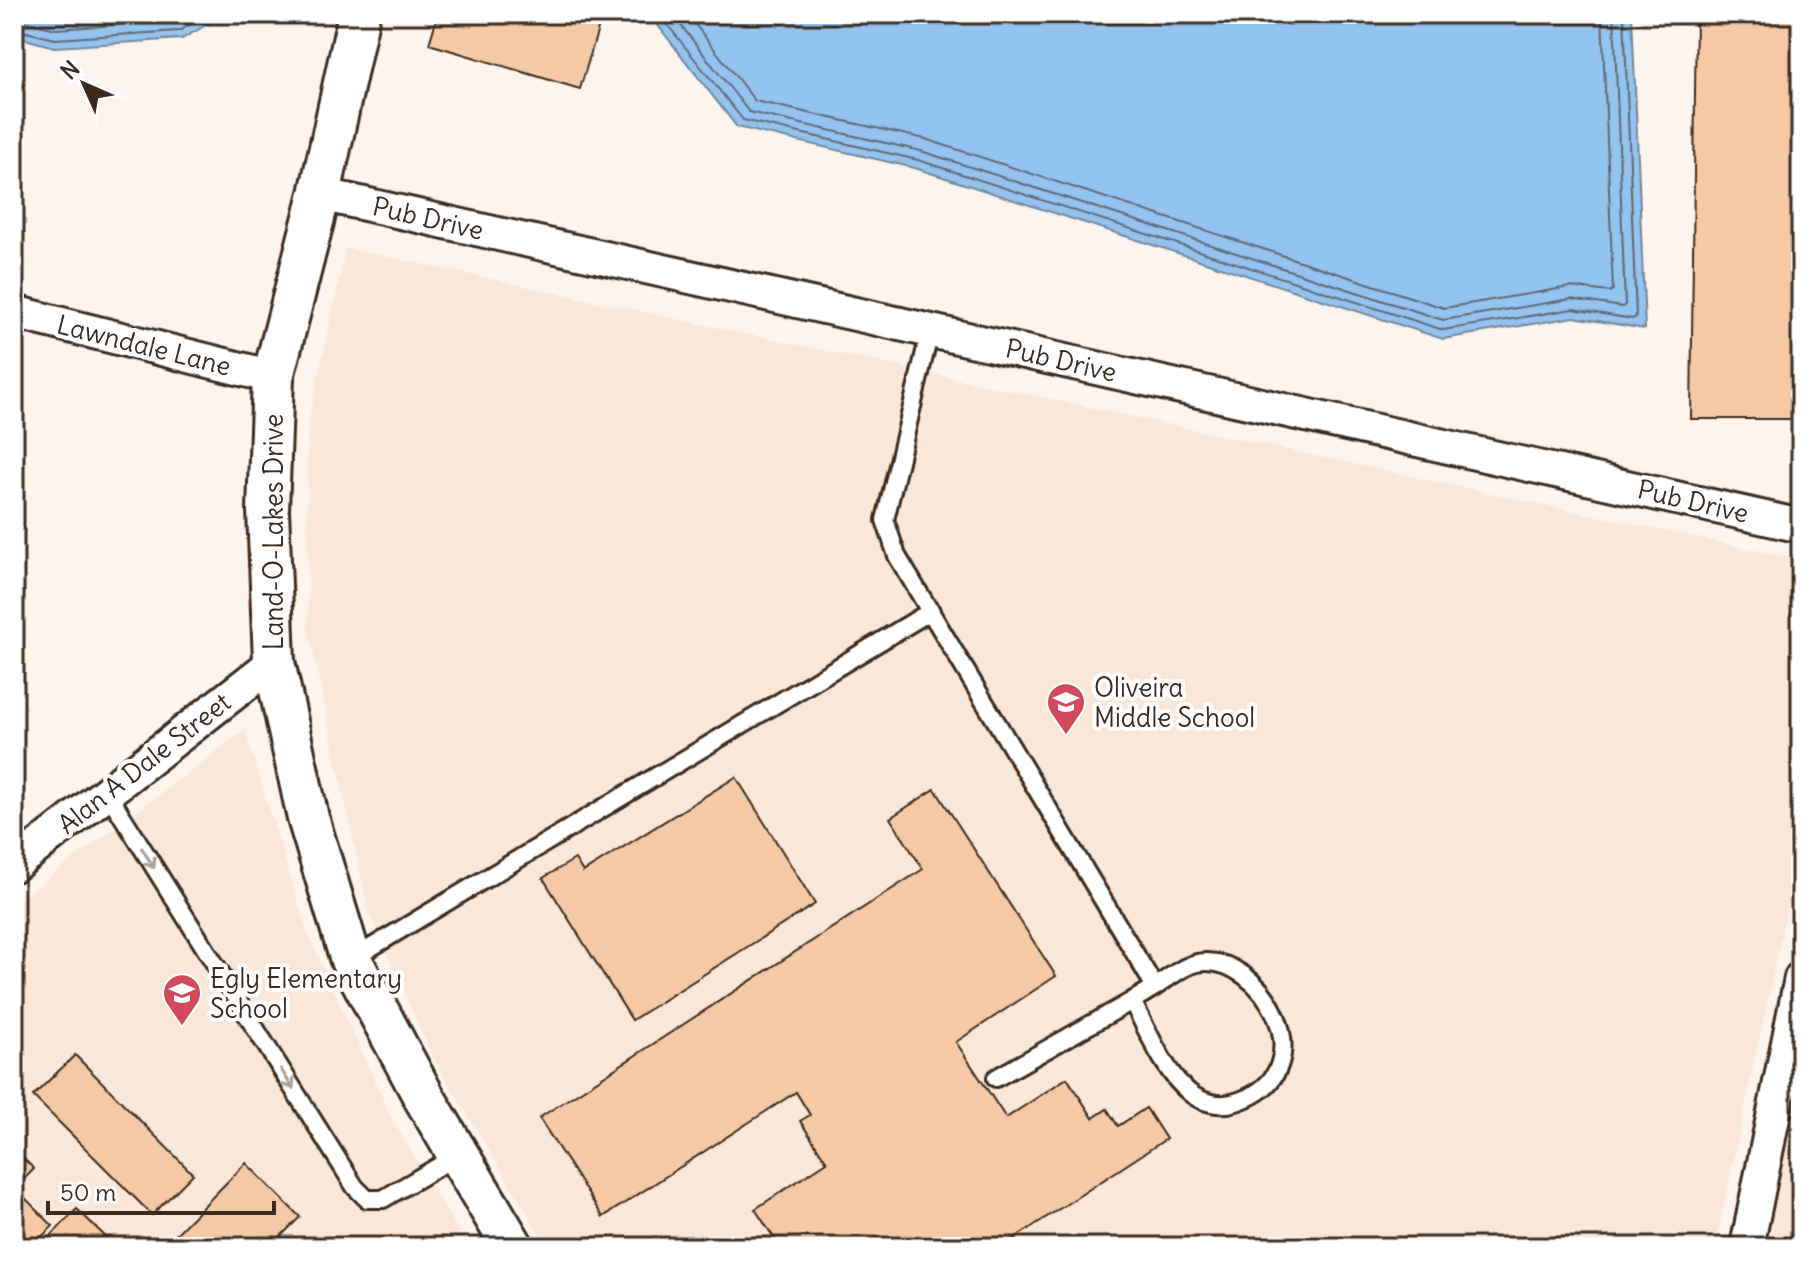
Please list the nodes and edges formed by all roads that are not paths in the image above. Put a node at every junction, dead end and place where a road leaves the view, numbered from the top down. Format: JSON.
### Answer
{"nodes":[{"id":1,"x":359,"y":14,"type":"edge"},
{"id":2,"x":320,"y":194,"type":"junction"},
{"id":3,"x":14,"y":312,"type":"edge"},
{"id":4,"x":930,"y":331,"type":"junction"},
{"id":5,"x":273,"y":377,"type":"junction"},
{"id":6,"x":1801,"y":526,"type":"edge"},
{"id":7,"x":931,"y":611,"type":"junction"},
{"id":8,"x":274,"y":662,"type":"junction"},
{"id":9,"x":107,"y":792,"type":"junction"},
{"id":10,"x":14,"y":865,"type":"edge"},
{"id":11,"x":351,"y":960,"type":"junction"},
{"id":12,"x":1801,"y":978,"type":"edge"},
{"id":13,"x":1155,"y":987,"type":"junction"},
{"id":14,"x":1132,"y":1001,"type":"junction"},
{"id":15,"x":996,"y":1078,"type":"dead end"},
{"id":16,"x":1791,"y":1081,"type":"edge"},
{"id":17,"x":458,"y":1155,"type":"junction"},
{"id":18,"x":513,"y":1247,"type":"edge"},
{"id":19,"x":1747,"y":1247,"type":"edge"}],
"edges":[{"from":1,"to":2,"type":"street","name":"Land-O-Lakes Drive"},
{"from":2,"to":4,"type":"street","name":"Pub Drive"},
{"from":2,"to":5,"type":"street","name":"Land-O-Lakes Drive"},
{"from":3,"to":5,"type":"street","name":"Lawndale Lane"},
{"from":4,"to":6,"type":"street","name":"Pub Drive"},
{"from":4,"to":7,"type":"lane"},
{"from":5,"to":8,"type":"street","name":"Land-O-Lakes Drive"},
{"from":7,"to":11,"type":"lane"},
{"from":7,"to":13,"type":"lane"},
{"from":8,"to":9,"type":"street","name":"Alan A Dale Street"},
{"from":8,"to":11,"type":"street","name":"Land-O-Lakes Drive"},
{"from":9,"to":10,"type":"street","name":"Alan A Dale Street"},
{"from":9,"to":17,"type":"lane","one_way":true},
{"from":11,"to":17,"type":"street","name":"Land-O-Lakes Drive"},
{"from":12,"to":16,"type":"street"},
{"from":13,"to":14,"type":"lane"},
{"from":13,"to":14,"type":"lane"},
{"from":14,"to":15,"type":"lane"},
{"from":16,"to":19,"type":"street"},
{"from":17,"to":18,"type":"street","name":"Land-O-Lakes Drive"}]}
